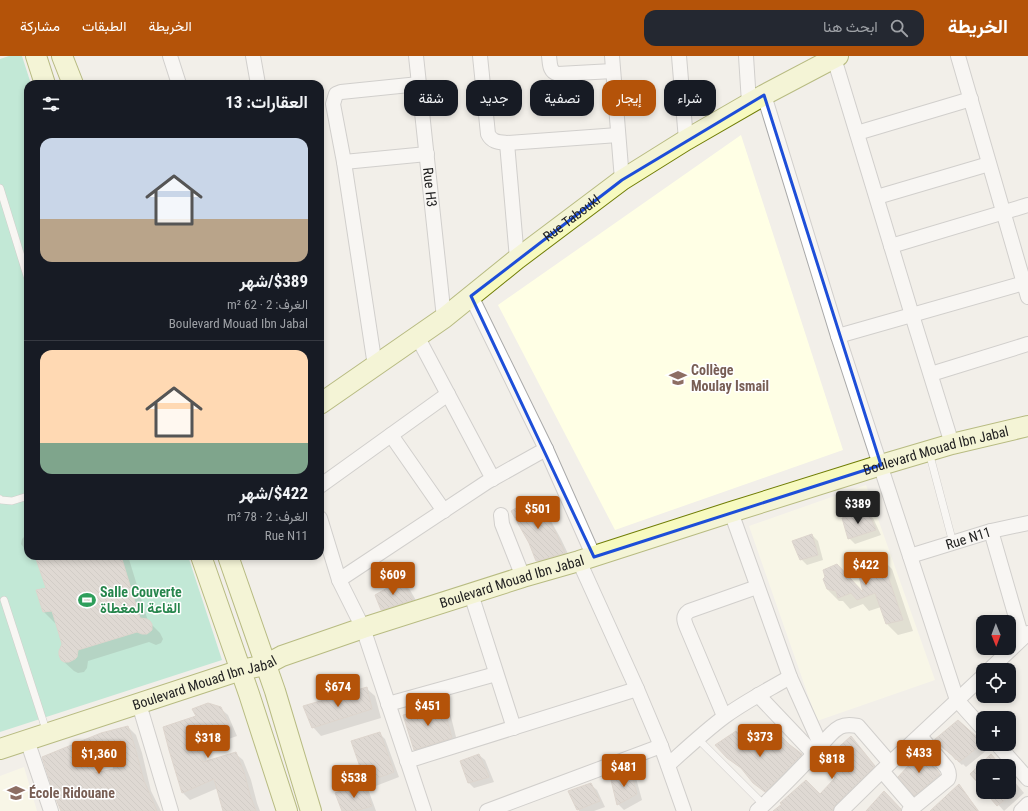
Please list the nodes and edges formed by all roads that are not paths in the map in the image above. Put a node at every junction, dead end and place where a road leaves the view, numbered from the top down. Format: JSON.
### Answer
{"nodes":[{"id":1,"x":36,"y":56,"type":"edge"},
{"id":2,"x":62,"y":56,"type":"edge"},
{"id":3,"x":170,"y":56,"type":"edge"},
{"id":4,"x":253,"y":56,"type":"edge"},
{"id":5,"x":416,"y":56,"type":"edge"},
{"id":6,"x":480,"y":56,"type":"edge"},
{"id":7,"x":549,"y":56,"type":"edge"},
{"id":8,"x":612,"y":56,"type":"edge"},
{"id":9,"x":679,"y":56,"type":"edge"},
{"id":10,"x":746,"y":56,"type":"edge"},
{"id":11,"x":958,"y":56,"type":"edge"},
{"id":12,"x":836,"y":57,"type":"edge"},
{"id":13,"x":815,"y":62,"type":"edge"},
{"id":14,"x":613,"y":71,"type":"junction"},
{"id":15,"x":44,"y":80,"type":"edge"},
{"id":16,"x":71,"y":80,"type":"edge"},
{"id":17,"x":178,"y":80,"type":"edge"},
{"id":18,"x":257,"y":80,"type":"edge"},
{"id":19,"x":419,"y":80,"type":"edge"},
{"id":20,"x":404,"y":86,"type":"edge"},
{"id":21,"x":757,"y":99,"type":"junction"},
{"id":22,"x":971,"y":99,"type":"junction"},
{"id":23,"x":422,"y":116,"type":"edge"},
{"id":24,"x":857,"y":133,"type":"junction"},
{"id":25,"x":618,"y":135,"type":"junction"},
{"id":26,"x":686,"y":140,"type":"junction"},
{"id":27,"x":507,"y":143,"type":"junction"},
{"id":28,"x":426,"y":154,"type":"junction"},
{"id":29,"x":344,"y":162,"type":"junction"},
{"id":30,"x":989,"y":164,"type":"junction"},
{"id":31,"x":622,"y":180,"type":"junction"},
{"id":32,"x":0,"y":188,"type":"edge"},
{"id":33,"x":877,"y":197,"type":"junction"},
{"id":34,"x":1028,"y":205,"type":"edge"},
{"id":35,"x":1003,"y":212,"type":"junction"},
{"id":36,"x":891,"y":246,"type":"junction"},
{"id":37,"x":517,"y":259,"type":"junction"},
{"id":38,"x":24,"y":266,"type":"edge"},
{"id":39,"x":1024,"y":283,"type":"junction"},
{"id":40,"x":471,"y":296,"type":"junction"},
{"id":41,"x":1028,"y":297,"type":"edge"},
{"id":42,"x":912,"y":315,"type":"junction"},
{"id":43,"x":444,"y":318,"type":"junction"},
{"id":44,"x":417,"y":336,"type":"junction"},
{"id":45,"x":838,"y":336,"type":"junction"},
{"id":46,"x":1028,"y":344,"type":"edge"},
{"id":47,"x":375,"y":366,"type":"junction"},
{"id":48,"x":930,"y":374,"type":"junction"},
{"id":49,"x":448,"y":394,"type":"junction"},
{"id":50,"x":324,"y":401,"type":"edge"},
{"id":51,"x":1028,"y":426,"type":"edge"},
{"id":52,"x":391,"y":435,"type":"junction"},
{"id":53,"x":952,"y":444,"type":"junction"},
{"id":54,"x":546,"y":449,"type":"junction"},
{"id":55,"x":929,"y":451,"type":"junction"},
{"id":56,"x":881,"y":465,"type":"junction"},
{"id":57,"x":493,"y":479,"type":"junction"},
{"id":58,"x":324,"y":483,"type":"edge"},
{"id":59,"x":24,"y":497,"type":"edge"},
{"id":60,"x":0,"y":499,"type":"edge"},
{"id":61,"x":444,"y":511,"type":"junction"},
{"id":62,"x":731,"y":512,"type":"junction"},
{"id":63,"x":501,"y":515,"type":"dead end"},
{"id":64,"x":1028,"y":523,"type":"edge"},
{"id":65,"x":324,"y":531,"type":"edge"},
{"id":66,"x":991,"y":531,"type":"junction"},
{"id":67,"x":953,"y":543,"type":"junction"},
{"id":68,"x":910,"y":556,"type":"junction"},
{"id":69,"x":587,"y":559,"type":"junction"},
{"id":70,"x":202,"y":560,"type":"edge"},
{"id":71,"x":229,"y":560,"type":"edge"},
{"id":72,"x":523,"y":577,"type":"junction"},
{"id":73,"x":339,"y":580,"type":"junction"},
{"id":74,"x":757,"y":587,"type":"junction"},
{"id":75,"x":471,"y":594,"type":"junction"},
{"id":76,"x":4,"y":600,"type":"dead end"},
{"id":77,"x":363,"y":628,"type":"junction"},
{"id":78,"x":1025,"y":636,"type":"edge"},
{"id":79,"x":996,"y":663,"type":"edge"},
{"id":80,"x":266,"y":665,"type":"junction"},
{"id":81,"x":241,"y":670,"type":"junction"},
{"id":82,"x":496,"y":674,"type":"junction"},
{"id":83,"x":790,"y":677,"type":"junction"},
{"id":84,"x":976,"y":682,"type":"edge"},
{"id":85,"x":637,"y":689,"type":"junction"},
{"id":86,"x":758,"y":695,"type":"junction"},
{"id":87,"x":957,"y":700,"type":"junction"},
{"id":88,"x":139,"y":704,"type":"junction"},
{"id":89,"x":388,"y":704,"type":"junction"},
{"id":90,"x":724,"y":716,"type":"junction"},
{"id":91,"x":976,"y":720,"type":"edge"},
{"id":92,"x":514,"y":728,"type":"junction"},
{"id":93,"x":47,"y":733,"type":"junction"},
{"id":94,"x":920,"y":736,"type":"junction"},
{"id":95,"x":697,"y":738,"type":"junction"},
{"id":96,"x":27,"y":740,"type":"junction"},
{"id":97,"x":661,"y":746,"type":"junction"},
{"id":98,"x":0,"y":749,"type":"edge"},
{"id":99,"x":818,"y":750,"type":"junction"},
{"id":100,"x":1003,"y":751,"type":"edge"},
{"id":101,"x":407,"y":761,"type":"junction"},
{"id":102,"x":668,"y":765,"type":"junction"},
{"id":103,"x":886,"y":767,"type":"junction"},
{"id":104,"x":1028,"y":778,"type":"edge"},
{"id":105,"x":1028,"y":804,"type":"edge"},
{"id":106,"x":761,"y":808,"type":"edge"},
{"id":107,"x":911,"y":809,"type":"edge"},
{"id":108,"x":51,"y":811,"type":"edge"},
{"id":109,"x":171,"y":811,"type":"edge"},
{"id":110,"x":287,"y":811,"type":"edge"},
{"id":111,"x":311,"y":811,"type":"edge"},
{"id":112,"x":424,"y":811,"type":"edge"},
{"id":113,"x":487,"y":811,"type":"edge"},
{"id":114,"x":684,"y":811,"type":"edge"},
{"id":115,"x":841,"y":811,"type":"edge"},
{"id":116,"x":1021,"y":811,"type":"edge"}],
"edges":[{"from":1,"to":15,"type":"main road"},
{"from":2,"to":16,"type":"main road"},
{"from":3,"to":17,"type":"street"},
{"from":4,"to":18,"type":"street"},
{"from":5,"to":19,"type":"street","name":"Rue H3"},
{"from":6,"to":27,"type":"street"},
{"from":7,"to":14,"type":"street"},
{"from":8,"to":14,"type":"street"},
{"from":9,"to":26,"type":"street"},
{"from":10,"to":21,"type":"street"},
{"from":11,"to":22,"type":"street"},
{"from":12,"to":13,"type":"main road","name":"Rue Taboukl"},
{"from":12,"to":24,"type":"street"},
{"from":13,"to":21,"type":"main road","name":"Rue Taboukl"},
{"from":14,"to":25,"type":"street"},
{"from":20,"to":29,"type":"street"},
{"from":21,"to":26,"type":"main road","name":"Rue Taboukl"},
{"from":21,"to":45,"type":"street"},
{"from":22,"to":24,"type":"street"},
{"from":22,"to":30,"type":"street"},
{"from":23,"to":28,"type":"street","name":"Rue H3"},
{"from":24,"to":33,"type":"street"},
{"from":25,"to":27,"type":"street"},
{"from":25,"to":31,"type":"street"},
{"from":26,"to":31,"type":"main road","name":"Rue Taboukl"},
{"from":27,"to":37,"type":"street"},
{"from":28,"to":29,"type":"street"},
{"from":28,"to":43,"type":"street","name":"Rue H3"},
{"from":29,"to":47,"type":"street"},
{"from":30,"to":33,"type":"street"},
{"from":30,"to":35,"type":"street"},
{"from":31,"to":37,"type":"main road","name":"Rue Taboukl"},
{"from":32,"to":38,"type":"lane"},
{"from":33,"to":36,"type":"street"},
{"from":34,"to":35,"type":"street"},
{"from":35,"to":36,"type":"street"},
{"from":35,"to":39,"type":"street"},
{"from":36,"to":42,"type":"street"},
{"from":37,"to":40,"type":"main road","name":"Rue Taboukl"},
{"from":39,"to":41,"type":"street"},
{"from":39,"to":42,"type":"street"},
{"from":40,"to":43,"type":"main road","name":"Rue Taboukl"},
{"from":40,"to":54,"type":"street"},
{"from":42,"to":45,"type":"street"},
{"from":42,"to":48,"type":"street"},
{"from":43,"to":44,"type":"main road","name":"Rue Taboukl"},
{"from":44,"to":47,"type":"main road","name":"Rue Taboukl"},
{"from":44,"to":49,"type":"street"},
{"from":45,"to":56,"type":"street"},
{"from":46,"to":48,"type":"street"},
{"from":47,"to":50,"type":"main road","name":"Rue Taboukl"},
{"from":48,"to":53,"type":"street"},
{"from":49,"to":52,"type":"street"},
{"from":49,"to":57,"type":"street"},
{"from":51,"to":53,"type":"main road","name":"Boulevard Mouad Ibn Jabal"},
{"from":52,"to":58,"type":"street"},
{"from":52,"to":61,"type":"street"},
{"from":53,"to":55,"type":"main road","name":"Boulevard Mouad Ibn Jabal"},
{"from":54,"to":57,"type":"street"},
{"from":54,"to":69,"type":"street"},
{"from":55,"to":56,"type":"main road","name":"Boulevard Mouad Ibn Jabal"},
{"from":55,"to":67,"type":"lane"},
{"from":56,"to":62,"type":"main road","name":"Boulevard Mouad Ibn Jabal"},
{"from":56,"to":68,"type":"street"},
{"from":57,"to":61,"type":"street"},
{"from":59,"to":60,"type":"lane"},
{"from":61,"to":73,"type":"street"},
{"from":62,"to":69,"type":"main road","name":"Boulevard Mouad Ibn Jabal"},
{"from":62,"to":74,"type":"street"},
{"from":63,"to":72,"type":"street"},
{"from":64,"to":66,"type":"street","name":"Rue N11"},
{"from":65,"to":73,"type":"street"},
{"from":66,"to":67,"type":"street","name":"Rue N11"},
{"from":66,"to":78,"type":"street"},
{"from":67,"to":68,"type":"street","name":"Rue N11"},
{"from":68,"to":87,"type":"street"},
{"from":69,"to":72,"type":"main road","name":"Boulevard Mouad Ibn Jabal"},
{"from":69,"to":85,"type":"street"},
{"from":70,"to":81,"type":"main road"},
{"from":71,"to":80,"type":"main road"},
{"from":72,"to":75,"type":"main road","name":"Boulevard Mouad Ibn Jabal"},
{"from":73,"to":77,"type":"street"},
{"from":74,"to":83,"type":"street"},
{"from":74,"to":90,"type":"street"},
{"from":75,"to":77,"type":"main road","name":"Boulevard Mouad Ibn Jabal"},
{"from":75,"to":82,"type":"street"},
{"from":76,"to":93,"type":"lane"},
{"from":77,"to":80,"type":"main road","name":"Boulevard Mouad Ibn Jabal"},
{"from":77,"to":89,"type":"street"},
{"from":78,"to":79,"type":"street"},
{"from":80,"to":81,"type":"main road","name":"Boulevard Mouad Ibn Jabal"},
{"from":80,"to":111,"type":"main road"},
{"from":81,"to":88,"type":"main road","name":"Boulevard Mouad Ibn Jabal"},
{"from":81,"to":110,"type":"main road"},
{"from":82,"to":89,"type":"street"},
{"from":82,"to":92,"type":"street"},
{"from":83,"to":86,"type":"street"},
{"from":83,"to":99,"type":"street"},
{"from":84,"to":87,"type":"street"},
{"from":85,"to":92,"type":"street"},
{"from":85,"to":97,"type":"street"},
{"from":86,"to":90,"type":"street"},
{"from":86,"to":99,"type":"street"},
{"from":87,"to":91,"type":"street"},
{"from":87,"to":94,"type":"street"},
{"from":88,"to":93,"type":"main road","name":"Boulevard Mouad Ibn Jabal"},
{"from":88,"to":109,"type":"street"},
{"from":89,"to":101,"type":"street"},
{"from":90,"to":95,"type":"street"},
{"from":92,"to":101,"type":"street"},
{"from":93,"to":96,"type":"main road","name":"Boulevard Mouad Ibn Jabal"},
{"from":94,"to":103,"type":"street"},
{"from":94,"to":107,"type":"street"},
{"from":95,"to":102,"type":"street"},
{"from":95,"to":106,"type":"lane"},
{"from":96,"to":98,"type":"main road","name":"Boulevard Mouad Ibn Jabal"},
{"from":96,"to":108,"type":"street"},
{"from":97,"to":102,"type":"street"},
{"from":97,"to":113,"type":"street"},
{"from":99,"to":103,"type":"street"},
{"from":99,"to":106,"type":"street"},
{"from":100,"to":104,"type":"street"},
{"from":101,"to":112,"type":"street"},
{"from":102,"to":114,"type":"street"},
{"from":103,"to":107,"type":"street"},
{"from":103,"to":115,"type":"street"},
{"from":105,"to":116,"type":"street"}]}
